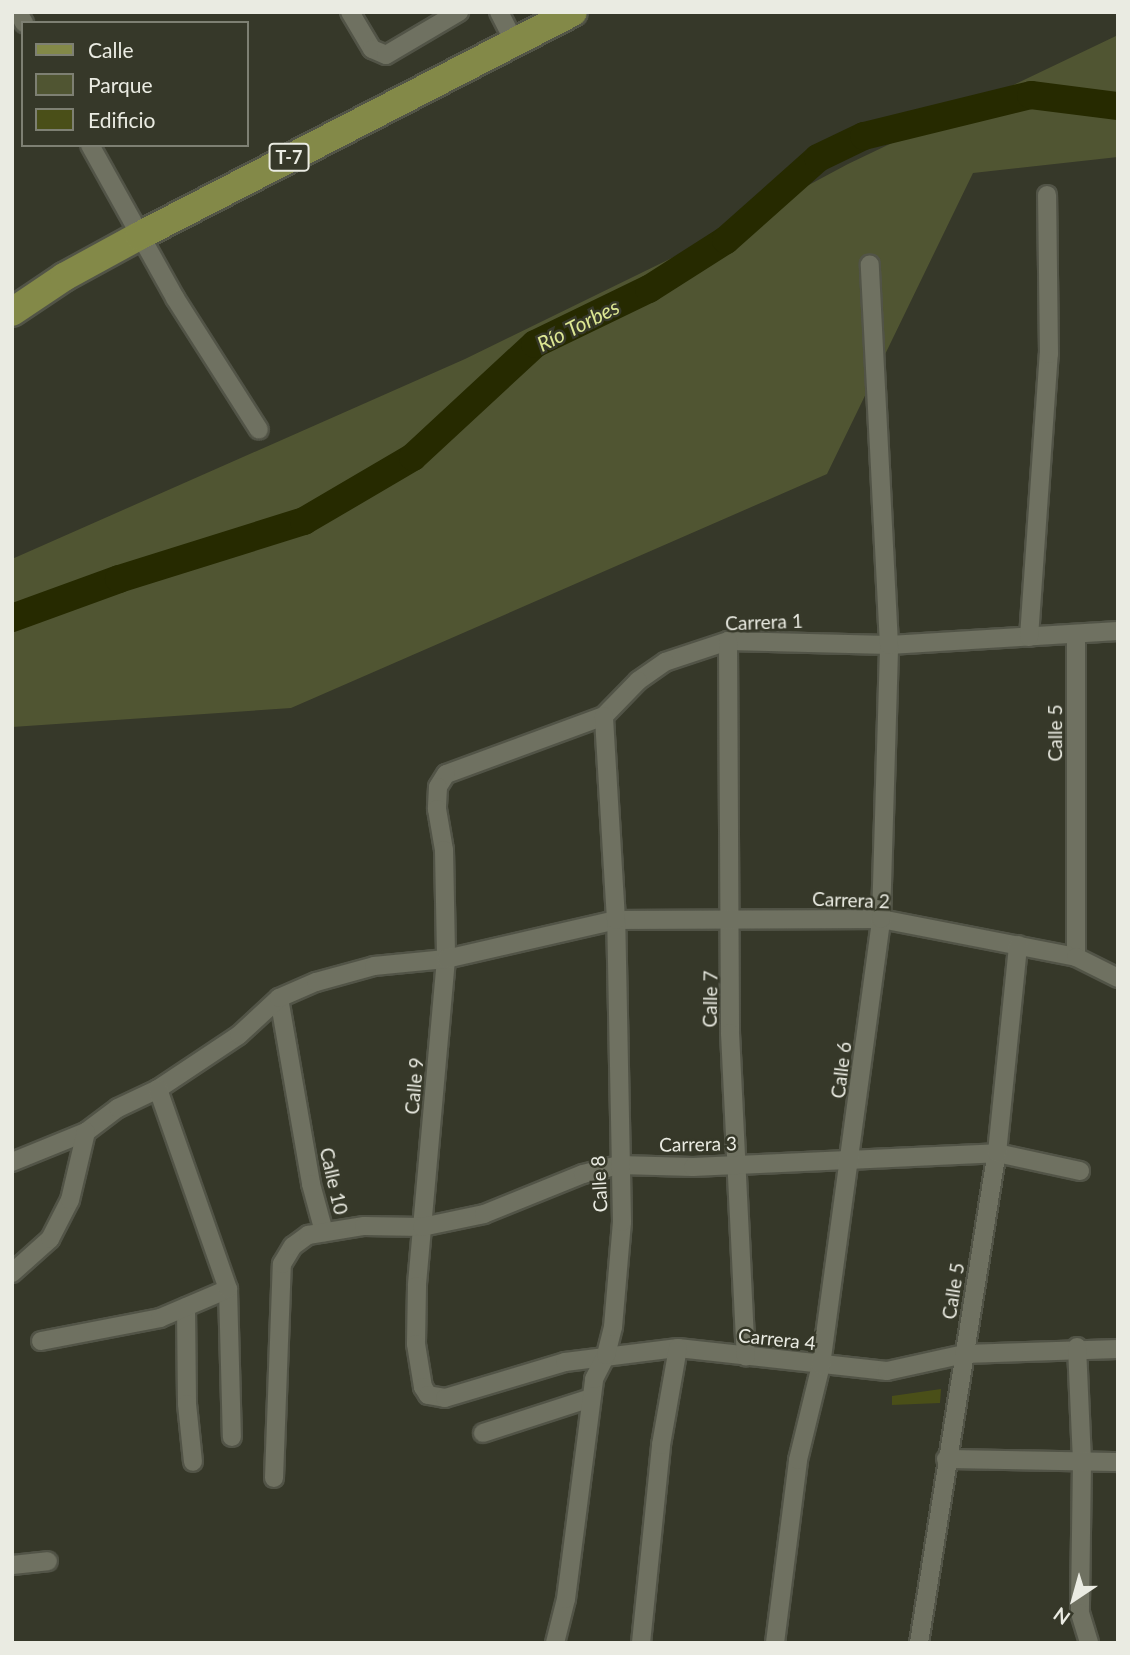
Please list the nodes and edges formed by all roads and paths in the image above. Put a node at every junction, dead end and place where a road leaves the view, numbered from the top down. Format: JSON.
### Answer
{"nodes":[{"id":1,"x":350,"y":12,"type":"edge"},
{"id":2,"x":459,"y":12,"type":"edge"},
{"id":3,"x":499,"y":12,"type":"edge"},
{"id":4,"x":573,"y":12,"type":"edge"},
{"id":5,"x":514,"y":41,"type":"junction"},
{"id":6,"x":91,"y":147,"type":"edge"},
{"id":7,"x":1047,"y":195,"type":"dead end"},
{"id":8,"x":139,"y":236,"type":"junction"},
{"id":9,"x":870,"y":264,"type":"dead end"},
{"id":10,"x":12,"y":312,"type":"edge"},
{"id":11,"x":259,"y":430,"type":"dead end"},
{"id":12,"x":1118,"y":631,"type":"edge"},
{"id":13,"x":1076,"y":635,"type":"junction"},
{"id":14,"x":1029,"y":637,"type":"junction"},
{"id":15,"x":727,"y":642,"type":"junction"},
{"id":16,"x":889,"y":645,"type":"junction"},
{"id":17,"x":604,"y":716,"type":"junction"},
{"id":18,"x":446,"y":774,"type":"joint"},
{"id":19,"x":733,"y":918,"type":"junction"},
{"id":20,"x":881,"y":919,"type":"junction"},
{"id":21,"x":616,"y":920,"type":"junction"},
{"id":22,"x":1018,"y":945,"type":"junction"},
{"id":23,"x":1076,"y":957,"type":"junction"},
{"id":24,"x":446,"y":959,"type":"junction"},
{"id":25,"x":1118,"y":978,"type":"edge"},
{"id":26,"x":279,"y":998,"type":"junction"},
{"id":27,"x":158,"y":1089,"type":"junction"},
{"id":28,"x":86,"y":1132,"type":"junction"},
{"id":29,"x":997,"y":1153,"type":"junction"},
{"id":30,"x":851,"y":1157,"type":"junction"},
{"id":31,"x":12,"y":1162,"type":"edge"},
{"id":32,"x":619,"y":1165,"type":"junction"},
{"id":33,"x":734,"y":1165,"type":"junction"},
{"id":34,"x":1080,"y":1171,"type":"dead end"},
{"id":35,"x":422,"y":1227,"type":"junction"},
{"id":36,"x":324,"y":1232,"type":"junction"},
{"id":37,"x":12,"y":1273,"type":"edge"},
{"id":38,"x":228,"y":1289,"type":"junction"},
{"id":39,"x":186,"y":1307,"type":"junction"},
{"id":40,"x":41,"y":1341,"type":"dead end"},
{"id":41,"x":1077,"y":1347,"type":"junction"},
{"id":42,"x":678,"y":1348,"type":"junction"},
{"id":43,"x":1118,"y":1349,"type":"edge"},
{"id":44,"x":964,"y":1354,"type":"junction"},
{"id":45,"x":606,"y":1355,"type":"junction"},
{"id":46,"x":746,"y":1357,"type":"junction"},
{"id":47,"x":821,"y":1365,"type":"junction"},
{"id":48,"x":436,"y":1397,"type":"joint"},
{"id":49,"x":591,"y":1398,"type":"junction"},
{"id":50,"x":483,"y":1433,"type":"dead end"},
{"id":51,"x":232,"y":1437,"type":"dead end"},
{"id":52,"x":946,"y":1459,"type":"junction"},
{"id":53,"x":193,"y":1462,"type":"dead end"},
{"id":54,"x":1082,"y":1462,"type":"junction"},
{"id":55,"x":1118,"y":1462,"type":"edge"},
{"id":56,"x":274,"y":1478,"type":"dead end"},
{"id":57,"x":48,"y":1561,"type":"dead end"},
{"id":58,"x":12,"y":1565,"type":"edge"},
{"id":59,"x":555,"y":1643,"type":"edge"},
{"id":60,"x":641,"y":1643,"type":"edge"},
{"id":61,"x":775,"y":1643,"type":"edge"},
{"id":62,"x":919,"y":1643,"type":"edge"},
{"id":63,"x":1089,"y":1643,"type":"edge"}],
"edges":[{"from":1,"to":2,"type":"street"},
{"from":3,"to":5,"type":"street"},
{"from":4,"to":5,"type":"main road","number":"T-7"},
{"from":5,"to":8,"type":"main road","number":"T-7"},
{"from":6,"to":8,"type":"street"},
{"from":7,"to":14,"type":"street"},
{"from":8,"to":10,"type":"main road","number":"T-7"},
{"from":8,"to":11,"type":"street"},
{"from":9,"to":16,"type":"street","name":"Calle 6"},
{"from":12,"to":13,"type":"street","name":"Carrera 1"},
{"from":13,"to":14,"type":"street","name":"Carrera 1"},
{"from":13,"to":23,"type":"street","name":"Calle 5"},
{"from":14,"to":16,"type":"street","name":"Carrera 1"},
{"from":15,"to":16,"type":"street","name":"Carrera 1"},
{"from":15,"to":17,"type":"street","name":"Carrera 1"},
{"from":15,"to":19,"type":"street","name":"Calle 7"},
{"from":16,"to":20,"type":"street","name":"Calle 6"},
{"from":17,"to":18,"type":"street","name":"Carrera 1"},
{"from":17,"to":21,"type":"street","name":"Calle 8"},
{"from":18,"to":24,"type":"street","name":"Calle 9"},
{"from":19,"to":20,"type":"street","name":"Carrera 2"},
{"from":19,"to":21,"type":"street","name":"Carrera 2"},
{"from":19,"to":33,"type":"street","name":"Calle 7"},
{"from":20,"to":22,"type":"street","name":"Carrera 2"},
{"from":20,"to":30,"type":"street","name":"Calle 6"},
{"from":21,"to":24,"type":"street","name":"Carrera 2"},
{"from":21,"to":32,"type":"street","name":"Calle 8"},
{"from":22,"to":23,"type":"street","name":"Carrera 2"},
{"from":22,"to":29,"type":"street","name":"Calle 5"},
{"from":23,"to":25,"type":"street","name":"Carrera 2"},
{"from":24,"to":26,"type":"street","name":"Carrera 2"},
{"from":24,"to":35,"type":"street","name":"Calle 9"},
{"from":26,"to":27,"type":"street"},
{"from":26,"to":36,"type":"street","name":"Calle 10"},
{"from":27,"to":28,"type":"street"},
{"from":27,"to":38,"type":"street"},
{"from":28,"to":31,"type":"street"},
{"from":28,"to":37,"type":"street"},
{"from":29,"to":30,"type":"street","name":"Carrera 3"},
{"from":29,"to":34,"type":"street","name":"Carrera 3"},
{"from":29,"to":44,"type":"street","name":"Calle 5"},
{"from":30,"to":33,"type":"street","name":"Carrera 3"},
{"from":30,"to":47,"type":"street","name":"Calle 6"},
{"from":32,"to":33,"type":"street","name":"Carrera 3"},
{"from":32,"to":35,"type":"street","name":"Carrera 3"},
{"from":32,"to":45,"type":"street","name":"Calle 8"},
{"from":33,"to":46,"type":"street","name":"Calle 7"},
{"from":35,"to":36,"type":"street","name":"Carrera 3"},
{"from":35,"to":48,"type":"street","name":"Calle 9"},
{"from":36,"to":56,"type":"street","name":"Calle 10"},
{"from":38,"to":39,"type":"street"},
{"from":38,"to":51,"type":"street"},
{"from":39,"to":40,"type":"street"},
{"from":39,"to":53,"type":"street"},
{"from":41,"to":43,"type":"street","name":"Carrera 4"},
{"from":41,"to":44,"type":"street","name":"Carrera 4"},
{"from":41,"to":54,"type":"street"},
{"from":42,"to":45,"type":"street","name":"Carrera 4"},
{"from":42,"to":46,"type":"street","name":"Carrera 4"},
{"from":42,"to":60,"type":"street"},
{"from":44,"to":47,"type":"street","name":"Carrera 4"},
{"from":44,"to":52,"type":"street","name":"Calle 5"},
{"from":45,"to":48,"type":"street","name":"Carrera 4"},
{"from":45,"to":49,"type":"street","name":"Calle 8"},
{"from":46,"to":47,"type":"street","name":"Carrera 4"},
{"from":47,"to":61,"type":"street","name":"Calle 6"},
{"from":49,"to":50,"type":"street"},
{"from":49,"to":59,"type":"street","name":"Calle 8"},
{"from":52,"to":54,"type":"street"},
{"from":52,"to":62,"type":"street","name":"Calle 5"},
{"from":54,"to":55,"type":"street"},
{"from":54,"to":63,"type":"street"},
{"from":57,"to":58,"type":"street"}]}
